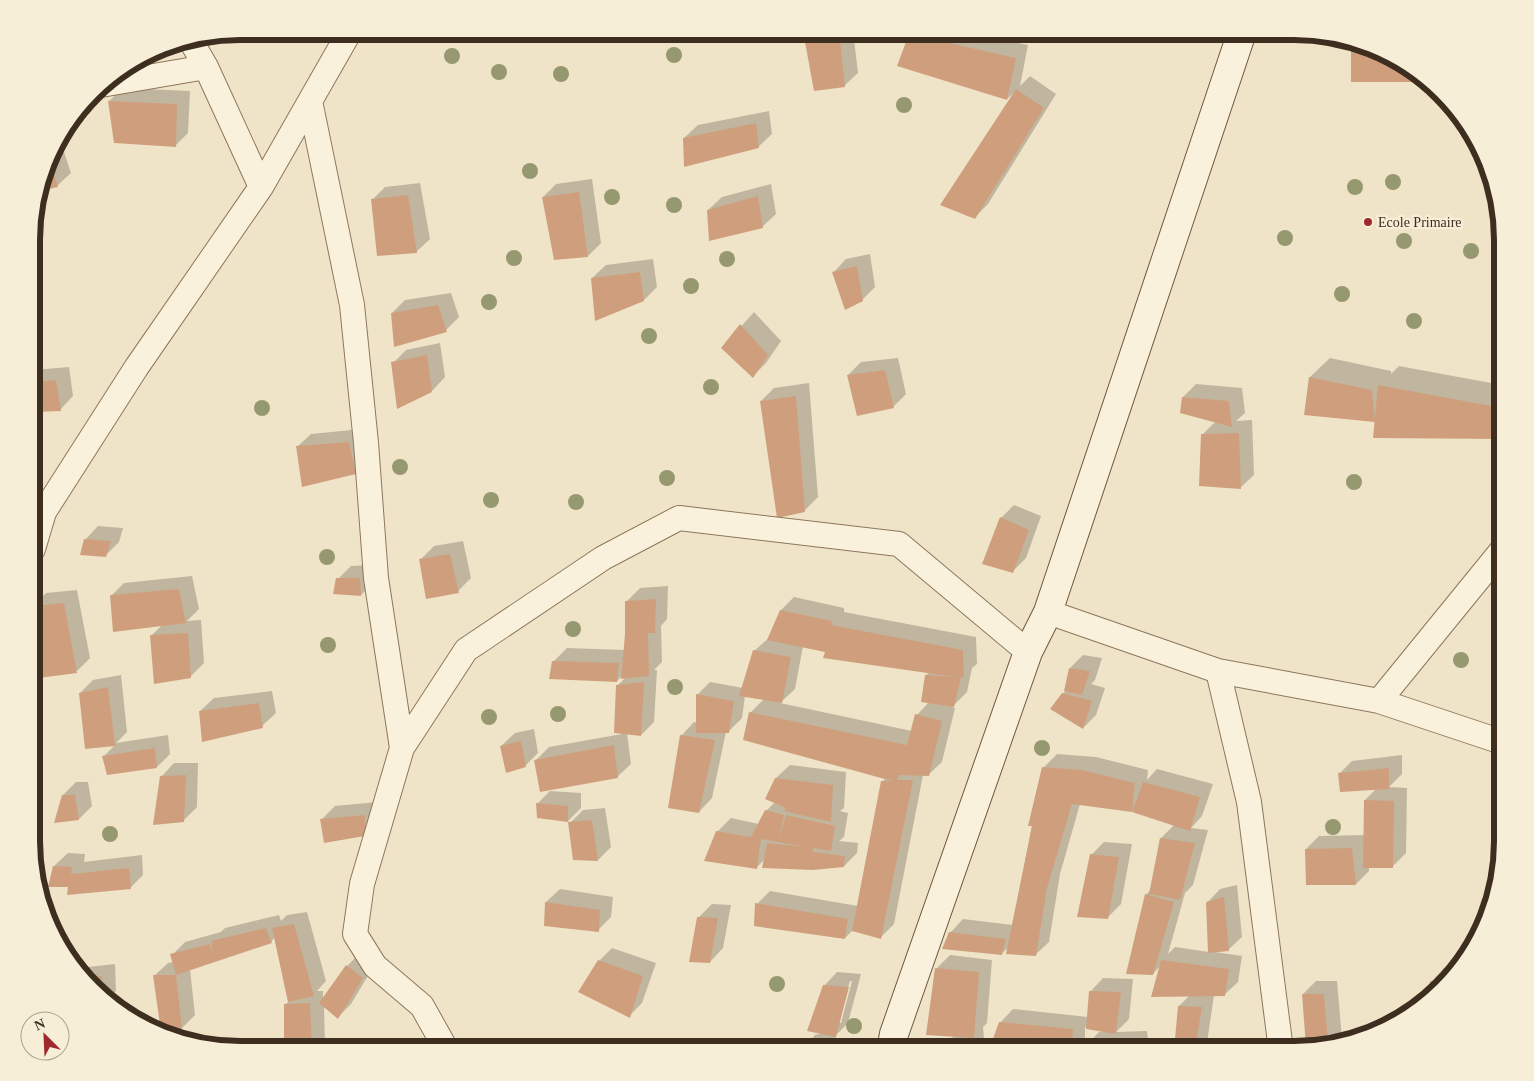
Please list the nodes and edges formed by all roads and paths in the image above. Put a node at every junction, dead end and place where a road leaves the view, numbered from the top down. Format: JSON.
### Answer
{"nodes":[{"id":1,"x":345,"y":40,"type":"edge"},
{"id":2,"x":1239,"y":40,"type":"edge"},
{"id":3,"x":194,"y":46,"type":"edge"},
{"id":4,"x":206,"y":67,"type":"junction"},
{"id":5,"x":117,"y":82,"type":"edge"},
{"id":6,"x":310,"y":101,"type":"junction"},
{"id":7,"x":261,"y":187,"type":"junction"},
{"id":8,"x":40,"y":517,"type":"edge"},
{"id":9,"x":1494,"y":560,"type":"edge"},
{"id":10,"x":1048,"y":612,"type":"junction"},
{"id":11,"x":1028,"y":652,"type":"junction"},
{"id":12,"x":1218,"y":671,"type":"junction"},
{"id":13,"x":1379,"y":701,"type":"junction"},
{"id":14,"x":1494,"y":739,"type":"edge"},
{"id":15,"x":402,"y":748,"type":"junction"},
{"id":16,"x":442,"y":1041,"type":"edge"},
{"id":17,"x":893,"y":1041,"type":"edge"},
{"id":18,"x":1280,"y":1041,"type":"edge"}],
"edges":[{"from":1,"to":6,"type":"street"},
{"from":2,"to":10,"type":"main road"},
{"from":3,"to":4,"type":"street"},
{"from":4,"to":5,"type":"street"},
{"from":4,"to":7,"type":"street"},
{"from":6,"to":7,"type":"street"},
{"from":6,"to":15,"type":"street"},
{"from":7,"to":8,"type":"street"},
{"from":9,"to":13,"type":"street"},
{"from":10,"to":11,"type":"main road"},
{"from":10,"to":12,"type":"street"},
{"from":11,"to":15,"type":"street"},
{"from":11,"to":17,"type":"main road"},
{"from":12,"to":13,"type":"street"},
{"from":12,"to":18,"type":"street"},
{"from":13,"to":14,"type":"street"},
{"from":15,"to":16,"type":"street"}]}
